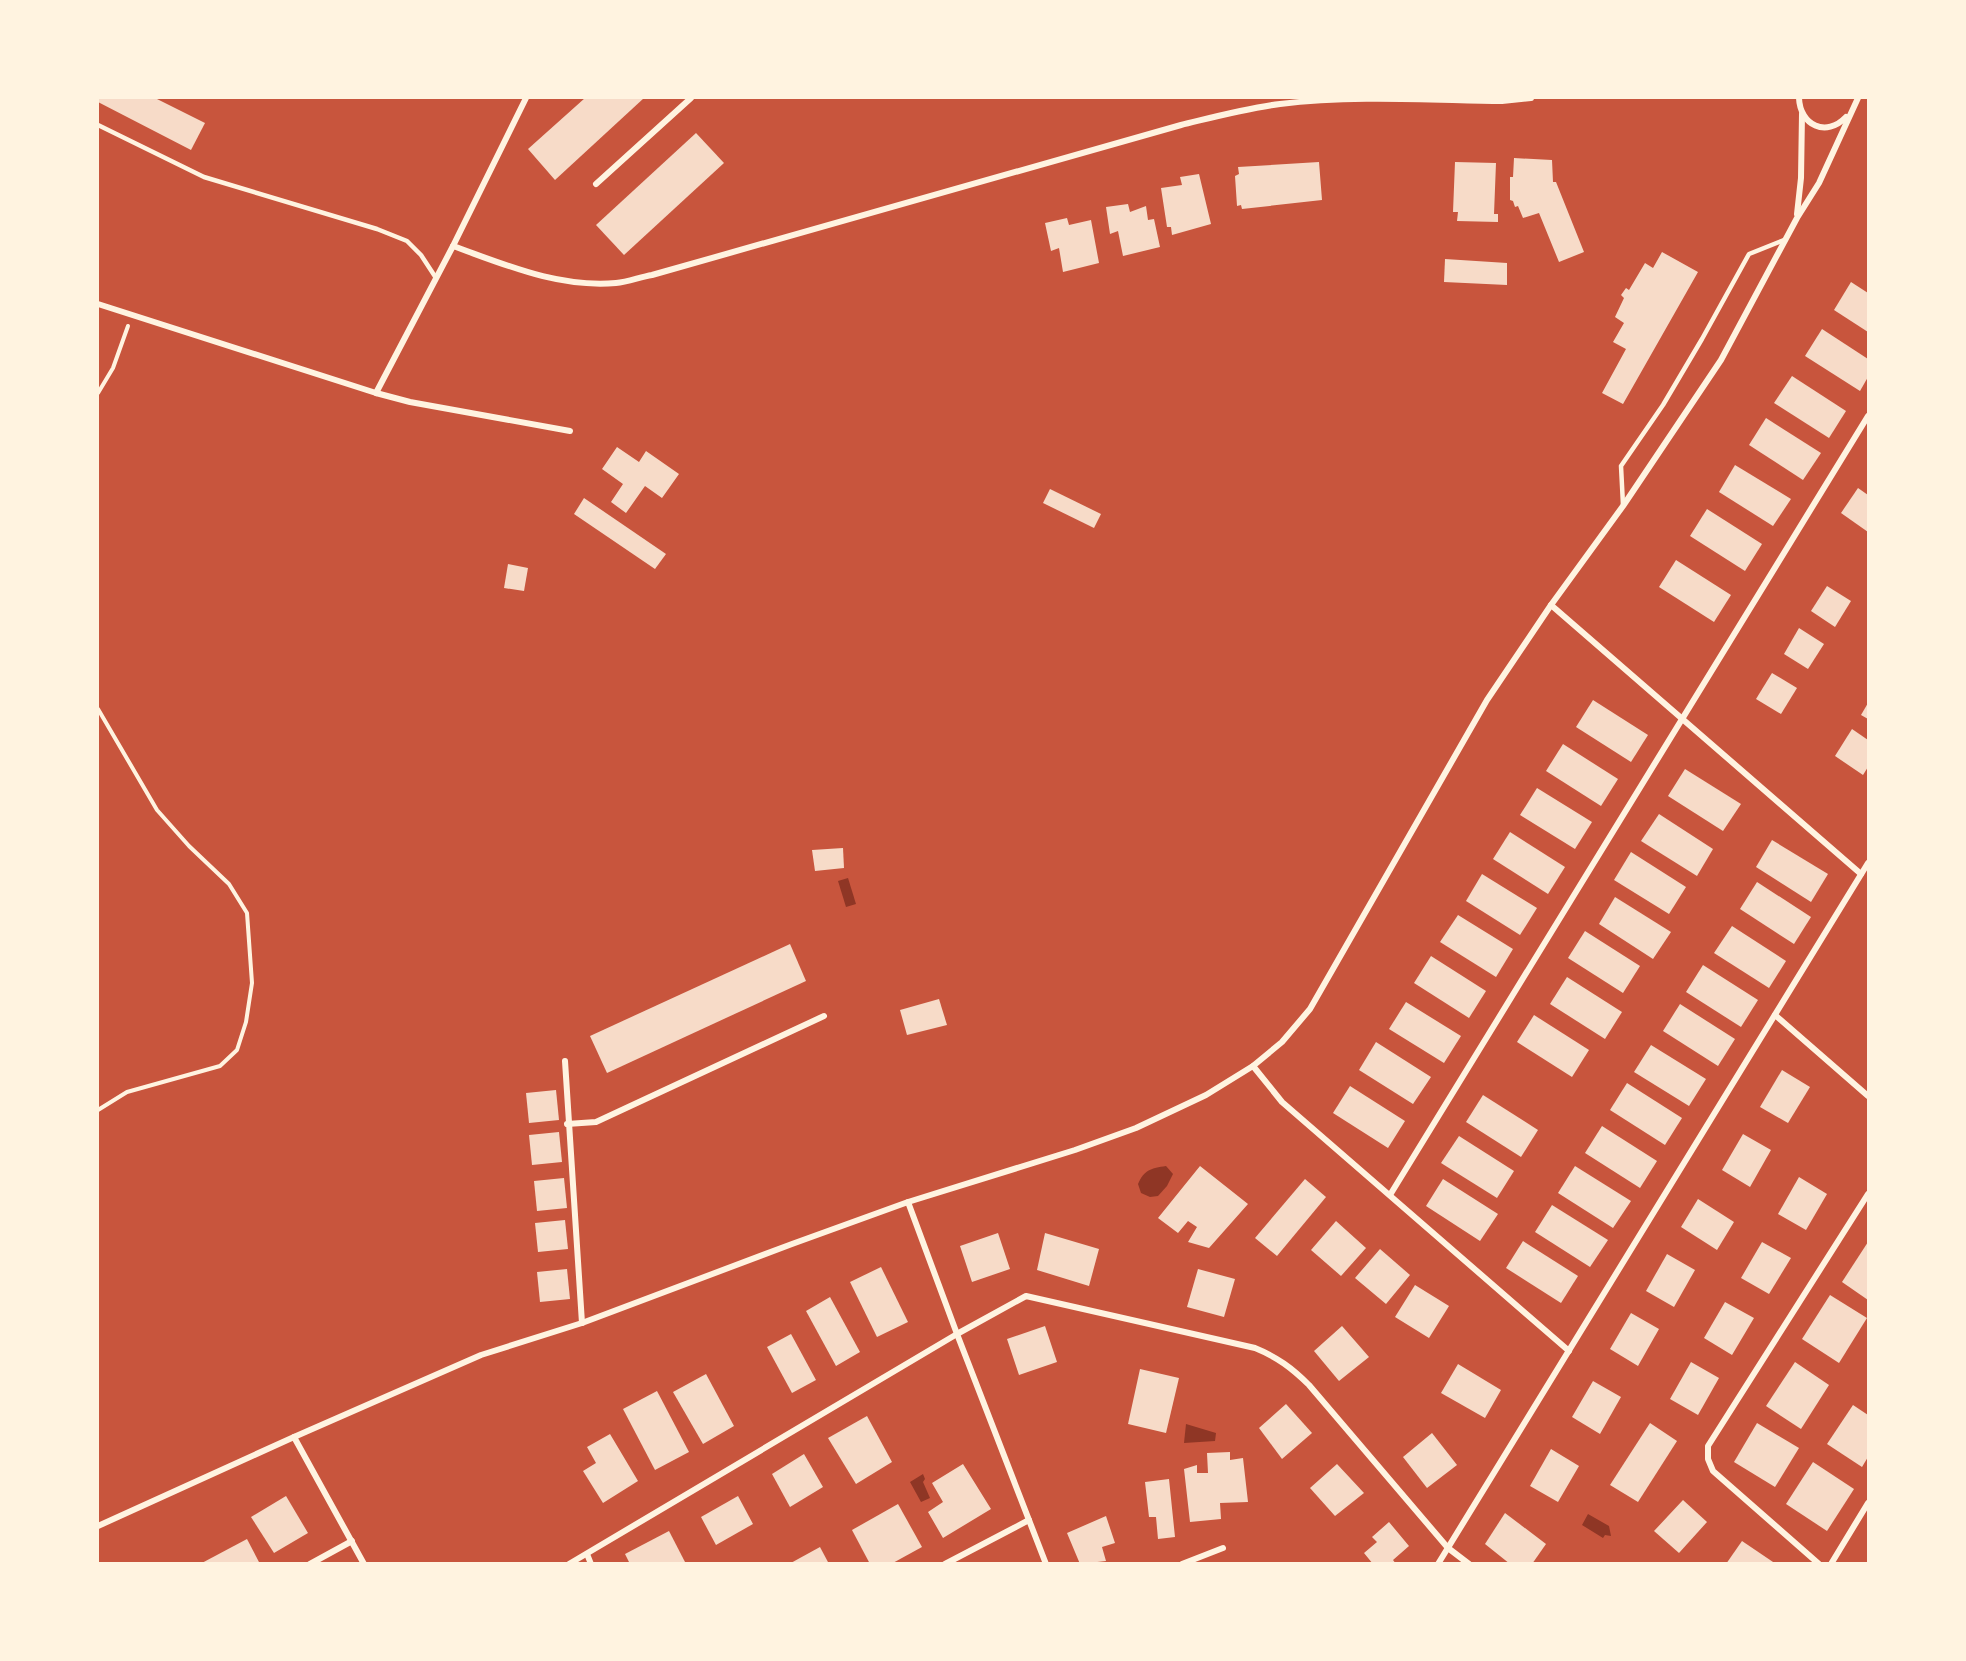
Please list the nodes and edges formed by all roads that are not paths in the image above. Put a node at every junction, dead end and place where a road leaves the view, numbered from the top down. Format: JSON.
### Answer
{"nodes":[{"id":1,"x":526,"y":98,"type":"edge"},
{"id":2,"x":691,"y":98,"type":"edge"},
{"id":3,"x":1531,"y":98,"type":"edge"},
{"id":4,"x":1793,"y":98,"type":"edge"},
{"id":5,"x":1799,"y":98,"type":"edge"},
{"id":6,"x":1858,"y":98,"type":"edge"},
{"id":7,"x":1801,"y":111,"type":"junction"},
{"id":8,"x":1850,"y":112,"type":"junction"},
{"id":9,"x":98,"y":125,"type":"edge"},
{"id":10,"x":596,"y":184,"type":"dead end"},
{"id":11,"x":1797,"y":218,"type":"junction"},
{"id":12,"x":1787,"y":239,"type":"junction"},
{"id":13,"x":453,"y":246,"type":"junction"},
{"id":14,"x":436,"y":278,"type":"junction"},
{"id":15,"x":98,"y":304,"type":"edge"},
{"id":16,"x":376,"y":393,"type":"junction"},
{"id":17,"x":1869,"y":416,"type":"edge"},
{"id":18,"x":570,"y":431,"type":"dead end"},
{"id":19,"x":1623,"y":506,"type":"junction"},
{"id":20,"x":1551,"y":605,"type":"junction"},
{"id":21,"x":1682,"y":719,"type":"junction"},
{"id":22,"x":1869,"y":863,"type":"edge"},
{"id":23,"x":1861,"y":874,"type":"junction"},
{"id":24,"x":1775,"y":1015,"type":"junction"},
{"id":25,"x":824,"y":1016,"type":"dead end"},
{"id":26,"x":565,"y":1061,"type":"dead end"},
{"id":27,"x":1253,"y":1066,"type":"junction"},
{"id":28,"x":1869,"y":1096,"type":"edge"},
{"id":29,"x":567,"y":1124,"type":"junction"},
{"id":30,"x":1869,"y":1194,"type":"edge"},
{"id":31,"x":1390,"y":1195,"type":"junction"},
{"id":32,"x":908,"y":1202,"type":"junction"},
{"id":33,"x":582,"y":1323,"type":"junction"},
{"id":34,"x":957,"y":1334,"type":"junction"},
{"id":35,"x":1569,"y":1351,"type":"junction"},
{"id":36,"x":294,"y":1437,"type":"junction"},
{"id":37,"x":1869,"y":1503,"type":"edge"},
{"id":38,"x":1029,"y":1520,"type":"junction"},
{"id":39,"x":98,"y":1526,"type":"edge"},
{"id":40,"x":352,"y":1541,"type":"junction"},
{"id":41,"x":1223,"y":1548,"type":"dead end"},
{"id":42,"x":1448,"y":1548,"type":"junction"},
{"id":43,"x":587,"y":1554,"type":"junction"},
{"id":44,"x":310,"y":1563,"type":"edge"},
{"id":45,"x":364,"y":1563,"type":"edge"},
{"id":46,"x":569,"y":1563,"type":"edge"},
{"id":47,"x":591,"y":1563,"type":"edge"},
{"id":48,"x":945,"y":1563,"type":"edge"},
{"id":49,"x":1046,"y":1563,"type":"edge"},
{"id":50,"x":1182,"y":1563,"type":"edge"},
{"id":51,"x":1438,"y":1563,"type":"edge"},
{"id":52,"x":1469,"y":1563,"type":"edge"},
{"id":53,"x":1819,"y":1563,"type":"edge"},
{"id":54,"x":1831,"y":1563,"type":"edge"}],
"edges":[{"from":1,"to":13,"type":"street"},
{"from":2,"to":10,"type":"street"},
{"from":3,"to":13,"type":"street"},
{"from":4,"to":7,"type":"street"},
{"from":5,"to":7,"type":"street"},
{"from":6,"to":8,"type":"street"},
{"from":7,"to":8,"type":"street"},
{"from":7,"to":11,"type":"street"},
{"from":8,"to":11,"type":"street"},
{"from":9,"to":14,"type":"lane"},
{"from":11,"to":12,"type":"street"},
{"from":12,"to":19,"type":"street"},
{"from":12,"to":19,"type":"lane"},
{"from":13,"to":14,"type":"street"},
{"from":14,"to":16,"type":"street"},
{"from":15,"to":16,"type":"street"},
{"from":16,"to":18,"type":"street"},
{"from":17,"to":21,"type":"street"},
{"from":19,"to":20,"type":"street"},
{"from":20,"to":21,"type":"street"},
{"from":20,"to":27,"type":"street"},
{"from":21,"to":23,"type":"street"},
{"from":21,"to":31,"type":"street"},
{"from":22,"to":23,"type":"street"},
{"from":23,"to":24,"type":"street"},
{"from":24,"to":28,"type":"street"},
{"from":24,"to":35,"type":"street"},
{"from":25,"to":29,"type":"street"},
{"from":26,"to":29,"type":"street"},
{"from":27,"to":31,"type":"street"},
{"from":27,"to":32,"type":"street"},
{"from":29,"to":33,"type":"street"},
{"from":30,"to":53,"type":"street"},
{"from":31,"to":35,"type":"street"},
{"from":32,"to":33,"type":"street"},
{"from":32,"to":34,"type":"street"},
{"from":33,"to":36,"type":"street"},
{"from":34,"to":38,"type":"street"},
{"from":34,"to":42,"type":"street"},
{"from":34,"to":43,"type":"street"},
{"from":35,"to":42,"type":"street"},
{"from":36,"to":39,"type":"street"},
{"from":36,"to":40,"type":"street"},
{"from":37,"to":54,"type":"street"},
{"from":38,"to":48,"type":"street"},
{"from":38,"to":49,"type":"street"},
{"from":40,"to":44,"type":"street"},
{"from":40,"to":45,"type":"street"},
{"from":41,"to":50,"type":"street"},
{"from":42,"to":51,"type":"street"},
{"from":42,"to":52,"type":"street"},
{"from":43,"to":46,"type":"street"},
{"from":43,"to":47,"type":"street"}]}
